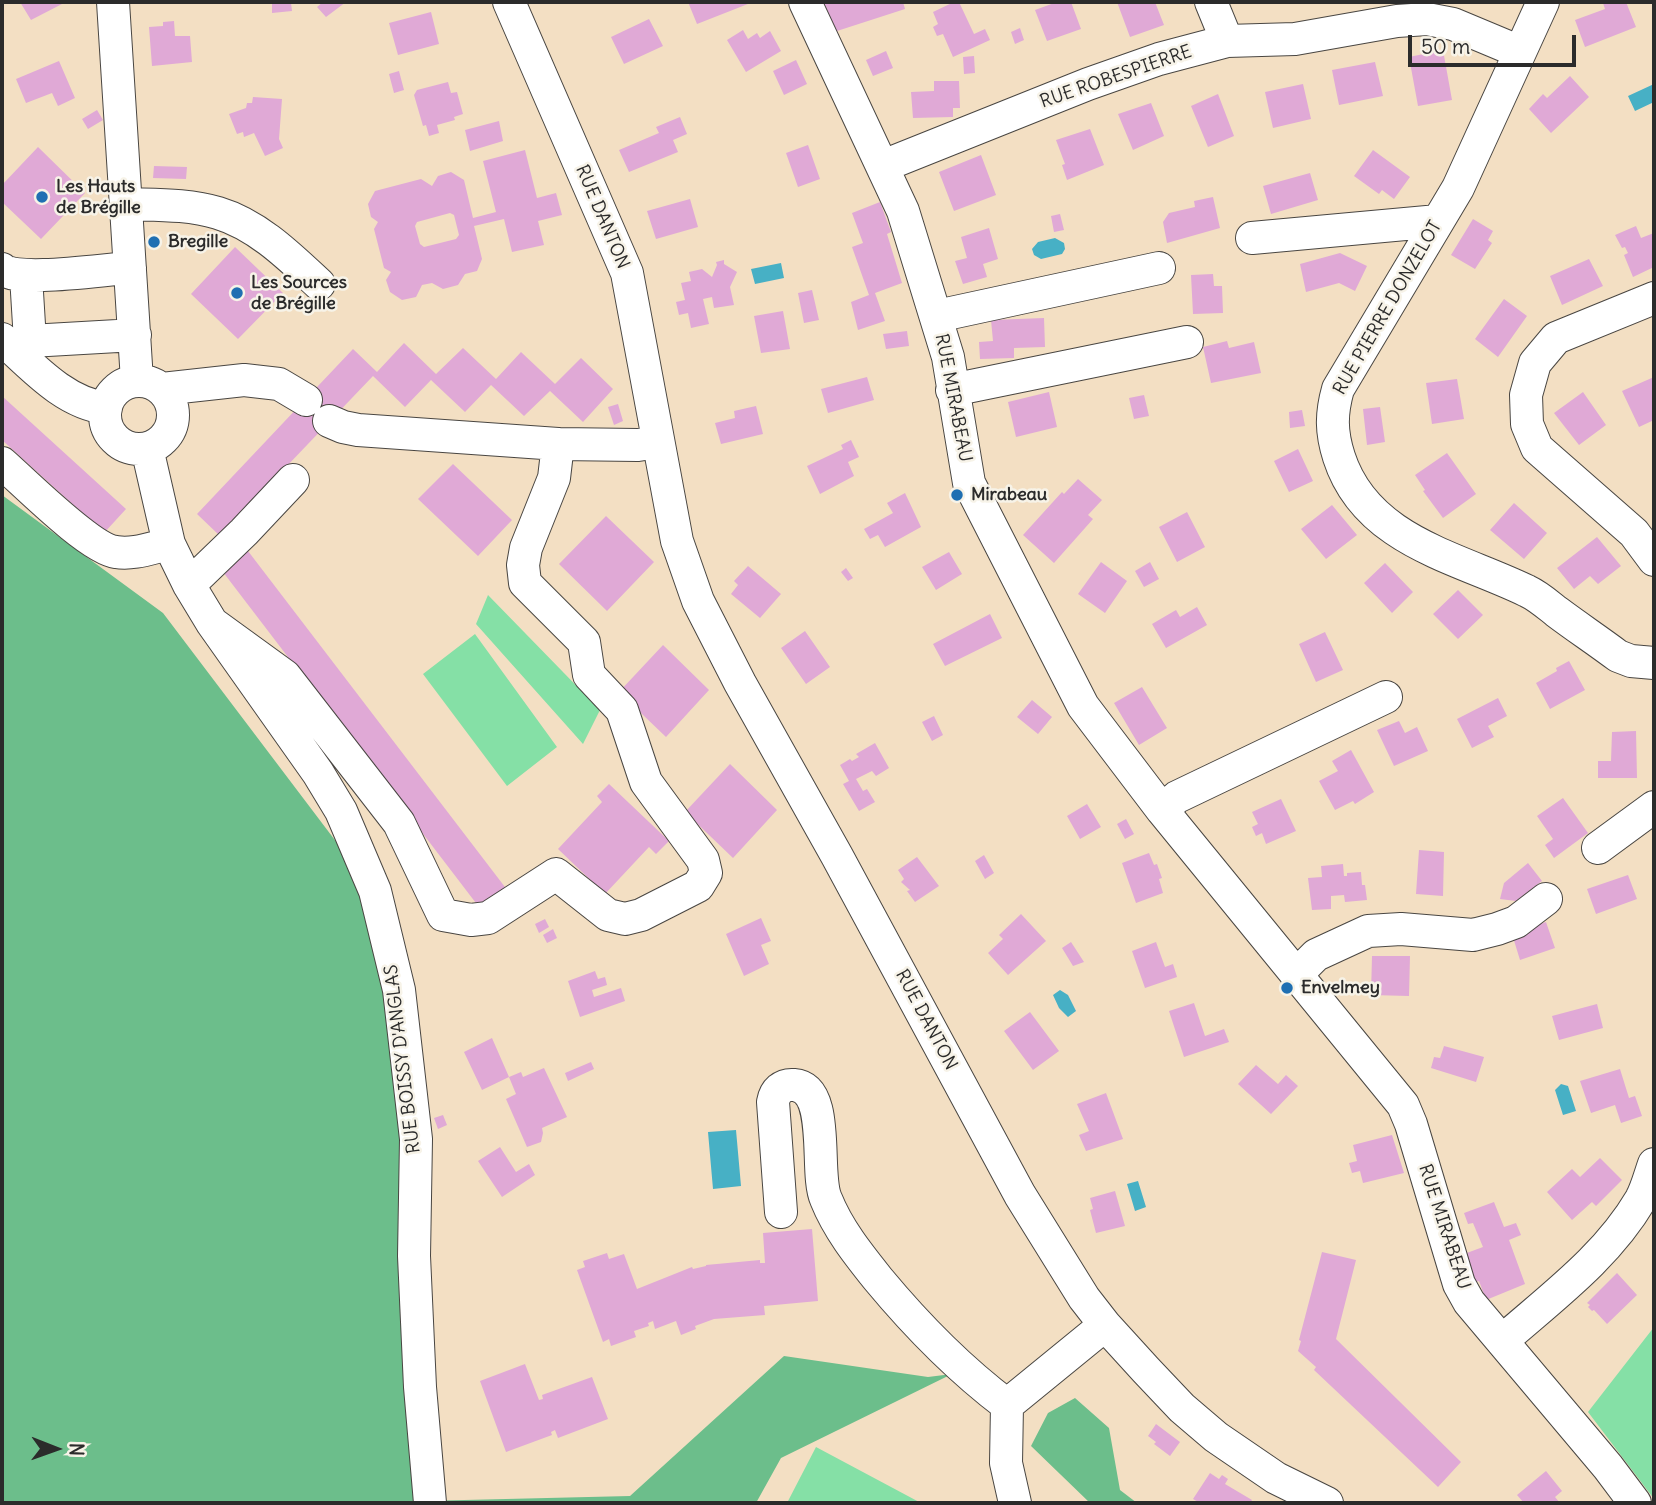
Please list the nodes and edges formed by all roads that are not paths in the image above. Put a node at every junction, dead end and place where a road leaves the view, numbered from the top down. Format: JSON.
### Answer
{"nodes":[{"id":1,"x":113,"y":2,"type":"edge"},
{"id":2,"x":509,"y":2,"type":"edge"},
{"id":3,"x":805,"y":2,"type":"edge"},
{"id":4,"x":1211,"y":2,"type":"edge"},
{"id":5,"x":1542,"y":2,"type":"edge"},
{"id":6,"x":1227,"y":41,"type":"junction"},
{"id":7,"x":1520,"y":52,"type":"junction"},
{"id":8,"x":883,"y":166,"type":"junction"},
{"id":9,"x":127,"y":204,"type":"junction"},
{"id":10,"x":1438,"y":221,"type":"junction"},
{"id":11,"x":1252,"y":238,"type":"dead end"},
{"id":12,"x":130,"y":268,"type":"junction"},
{"id":13,"x":1159,"y":268,"type":"dead end"},
{"id":14,"x":14,"y":272,"type":"edge"},
{"id":15,"x":319,"y":284,"type":"dead end"},
{"id":16,"x":1654,"y":298,"type":"edge"},
{"id":17,"x":937,"y":316,"type":"junction"},
{"id":18,"x":135,"y":335,"type":"junction"},
{"id":19,"x":2,"y":339,"type":"edge"},
{"id":20,"x":1187,"y":342,"type":"dead end"},
{"id":21,"x":150,"y":385,"type":"junction"},
{"id":22,"x":953,"y":390,"type":"junction"},
{"id":23,"x":306,"y":400,"type":"dead end"},
{"id":24,"x":106,"y":408,"type":"junction"},
{"id":25,"x":329,"y":421,"type":"dead end"},
{"id":26,"x":658,"y":442,"type":"junction"},
{"id":27,"x":558,"y":444,"type":"junction"},
{"id":28,"x":147,"y":449,"type":"junction"},
{"id":29,"x":2,"y":463,"type":"edge"},
{"id":30,"x":293,"y":480,"type":"dead end"},
{"id":31,"x":169,"y":544,"type":"junction"},
{"id":32,"x":1654,"y":560,"type":"edge"},
{"id":33,"x":189,"y":585,"type":"junction"},
{"id":34,"x":212,"y":622,"type":"junction"},
{"id":35,"x":1654,"y":663,"type":"edge"},
{"id":36,"x":1386,"y":697,"type":"dead end"},
{"id":37,"x":1654,"y":807,"type":"edge"},
{"id":38,"x":1162,"y":810,"type":"junction"},
{"id":39,"x":1598,"y":848,"type":"dead end"},
{"id":40,"x":1546,"y":899,"type":"dead end"},
{"id":41,"x":1296,"y":975,"type":"junction"},
{"id":42,"x":1654,"y":1164,"type":"edge"},
{"id":43,"x":781,"y":1212,"type":"dead end"},
{"id":44,"x":1105,"y":1325,"type":"junction"},
{"id":45,"x":1502,"y":1341,"type":"junction"},
{"id":46,"x":1007,"y":1405,"type":"junction"},
{"id":47,"x":430,"y":1503,"type":"edge"},
{"id":48,"x":1015,"y":1503,"type":"edge"},
{"id":49,"x":1327,"y":1503,"type":"edge"},
{"id":50,"x":1635,"y":1503,"type":"edge"}],
"edges":[{"from":1,"to":9,"type":"street"},
{"from":2,"to":26,"type":"street","name":"RUE DANTON"},
{"from":3,"to":8,"type":"street","name":"RUE MIRABEAU"},
{"from":4,"to":6,"type":"street"},
{"from":5,"to":7,"type":"street","name":"RUE PIERRE DONZELOT"},
{"from":6,"to":7,"type":"street","name":"RUE ROBESPIERRE"},
{"from":6,"to":8,"type":"street","name":"RUE ROBESPIERRE"},
{"from":7,"to":10,"type":"street","name":"RUE PIERRE DONZELOT"},
{"from":8,"to":17,"type":"street","name":"RUE MIRABEAU"},
{"from":9,"to":12,"type":"street"},
{"from":9,"to":15,"type":"street"},
{"from":10,"to":11,"type":"street"},
{"from":10,"to":35,"type":"street","name":"RUE PIERRE DONZELOT"},
{"from":12,"to":14,"type":"street"},
{"from":12,"to":18,"type":"street"},
{"from":13,"to":17,"type":"street"},
{"from":14,"to":18,"type":"street"},
{"from":16,"to":32,"type":"street"},
{"from":17,"to":22,"type":"street","name":"RUE MIRABEAU"},
{"from":18,"to":21,"type":"street"},
{"from":19,"to":24,"type":"street"},
{"from":20,"to":22,"type":"street"},
{"from":21,"to":23,"type":"street"},
{"from":21,"to":24,"type":"street"},
{"from":21,"to":28,"type":"street"},
{"from":22,"to":38,"type":"street","name":"RUE MIRABEAU"},
{"from":24,"to":28,"type":"street"},
{"from":25,"to":27,"type":"street"},
{"from":26,"to":27,"type":"street"},
{"from":26,"to":44,"type":"street","name":"RUE DANTON"},
{"from":27,"to":34,"type":"street"},
{"from":28,"to":31,"type":"street","name":"RUE BOISSY D'ANGLAS"},
{"from":29,"to":31,"type":"street"},
{"from":30,"to":33,"type":"street"},
{"from":31,"to":33,"type":"street","name":"RUE BOISSY D'ANGLAS"},
{"from":33,"to":34,"type":"street","name":"RUE BOISSY D'ANGLAS"},
{"from":34,"to":47,"type":"street","name":"RUE BOISSY D'ANGLAS"},
{"from":36,"to":38,"type":"street"},
{"from":37,"to":39,"type":"street"},
{"from":38,"to":41,"type":"street","name":"RUE MIRABEAU"},
{"from":40,"to":41,"type":"street"},
{"from":41,"to":45,"type":"street","name":"RUE MIRABEAU"},
{"from":42,"to":45,"type":"street"},
{"from":43,"to":46,"type":"street"},
{"from":44,"to":46,"type":"street"},
{"from":44,"to":49,"type":"street","name":"RUE DANTON"},
{"from":45,"to":50,"type":"street","name":"RUE MIRABEAU"},
{"from":46,"to":48,"type":"street"}]}
